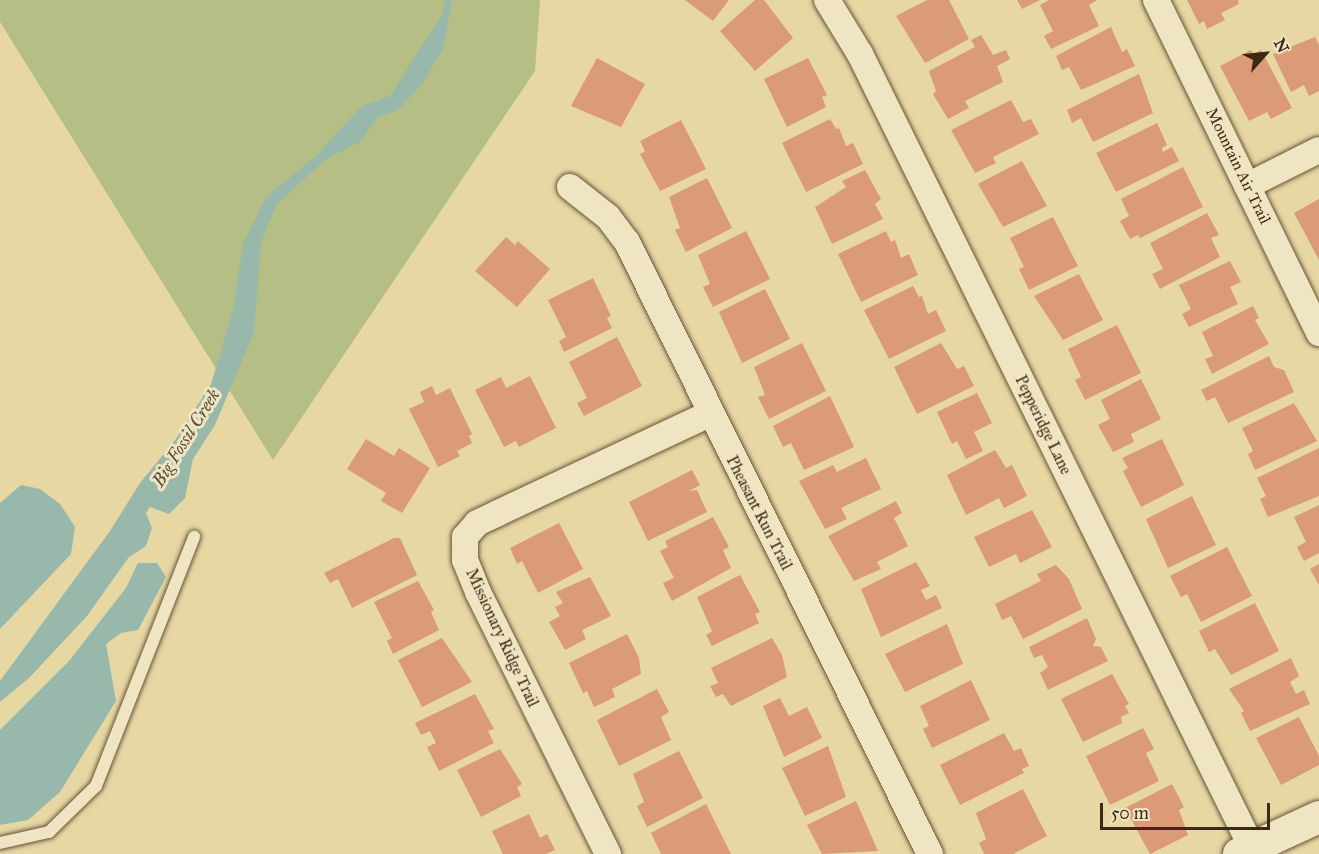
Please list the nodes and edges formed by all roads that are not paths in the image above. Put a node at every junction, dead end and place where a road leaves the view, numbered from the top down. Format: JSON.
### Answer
{"nodes":[{"id":1,"x":827,"y":0,"type":"edge"},
{"id":2,"x":1156,"y":0,"type":"edge"},
{"id":3,"x":1319,"y":150,"type":"edge"},
{"id":4,"x":1247,"y":186,"type":"junction"},
{"id":5,"x":570,"y":187,"type":"dead end"},
{"id":6,"x":1319,"y":333,"type":"edge"},
{"id":7,"x":709,"y":414,"type":"junction"},
{"id":8,"x":194,"y":537,"type":"dead end"},
{"id":9,"x":1319,"y":817,"type":"edge"},
{"id":10,"x":0,"y":843,"type":"edge"},
{"id":11,"x":1248,"y":852,"type":"edge"},
{"id":12,"x":608,"y":854,"type":"edge"},
{"id":13,"x":930,"y":854,"type":"edge"}],
"edges":[{"from":1,"to":11,"type":"street","name":"Pepperidge Lane"},
{"from":2,"to":4,"type":"street","name":"Mountain Air Trail"},
{"from":3,"to":4,"type":"street"},
{"from":4,"to":6,"type":"street","name":"Mountain Air Trail"},
{"from":5,"to":7,"type":"street","name":"Pheasant Run Trail"},
{"from":7,"to":12,"type":"street","name":"Missionary Ridge Trail"},
{"from":7,"to":13,"type":"street","name":"Pheasant Run Trail"},
{"from":8,"to":10,"type":"lane"},
{"from":9,"to":11,"type":"street"}]}
